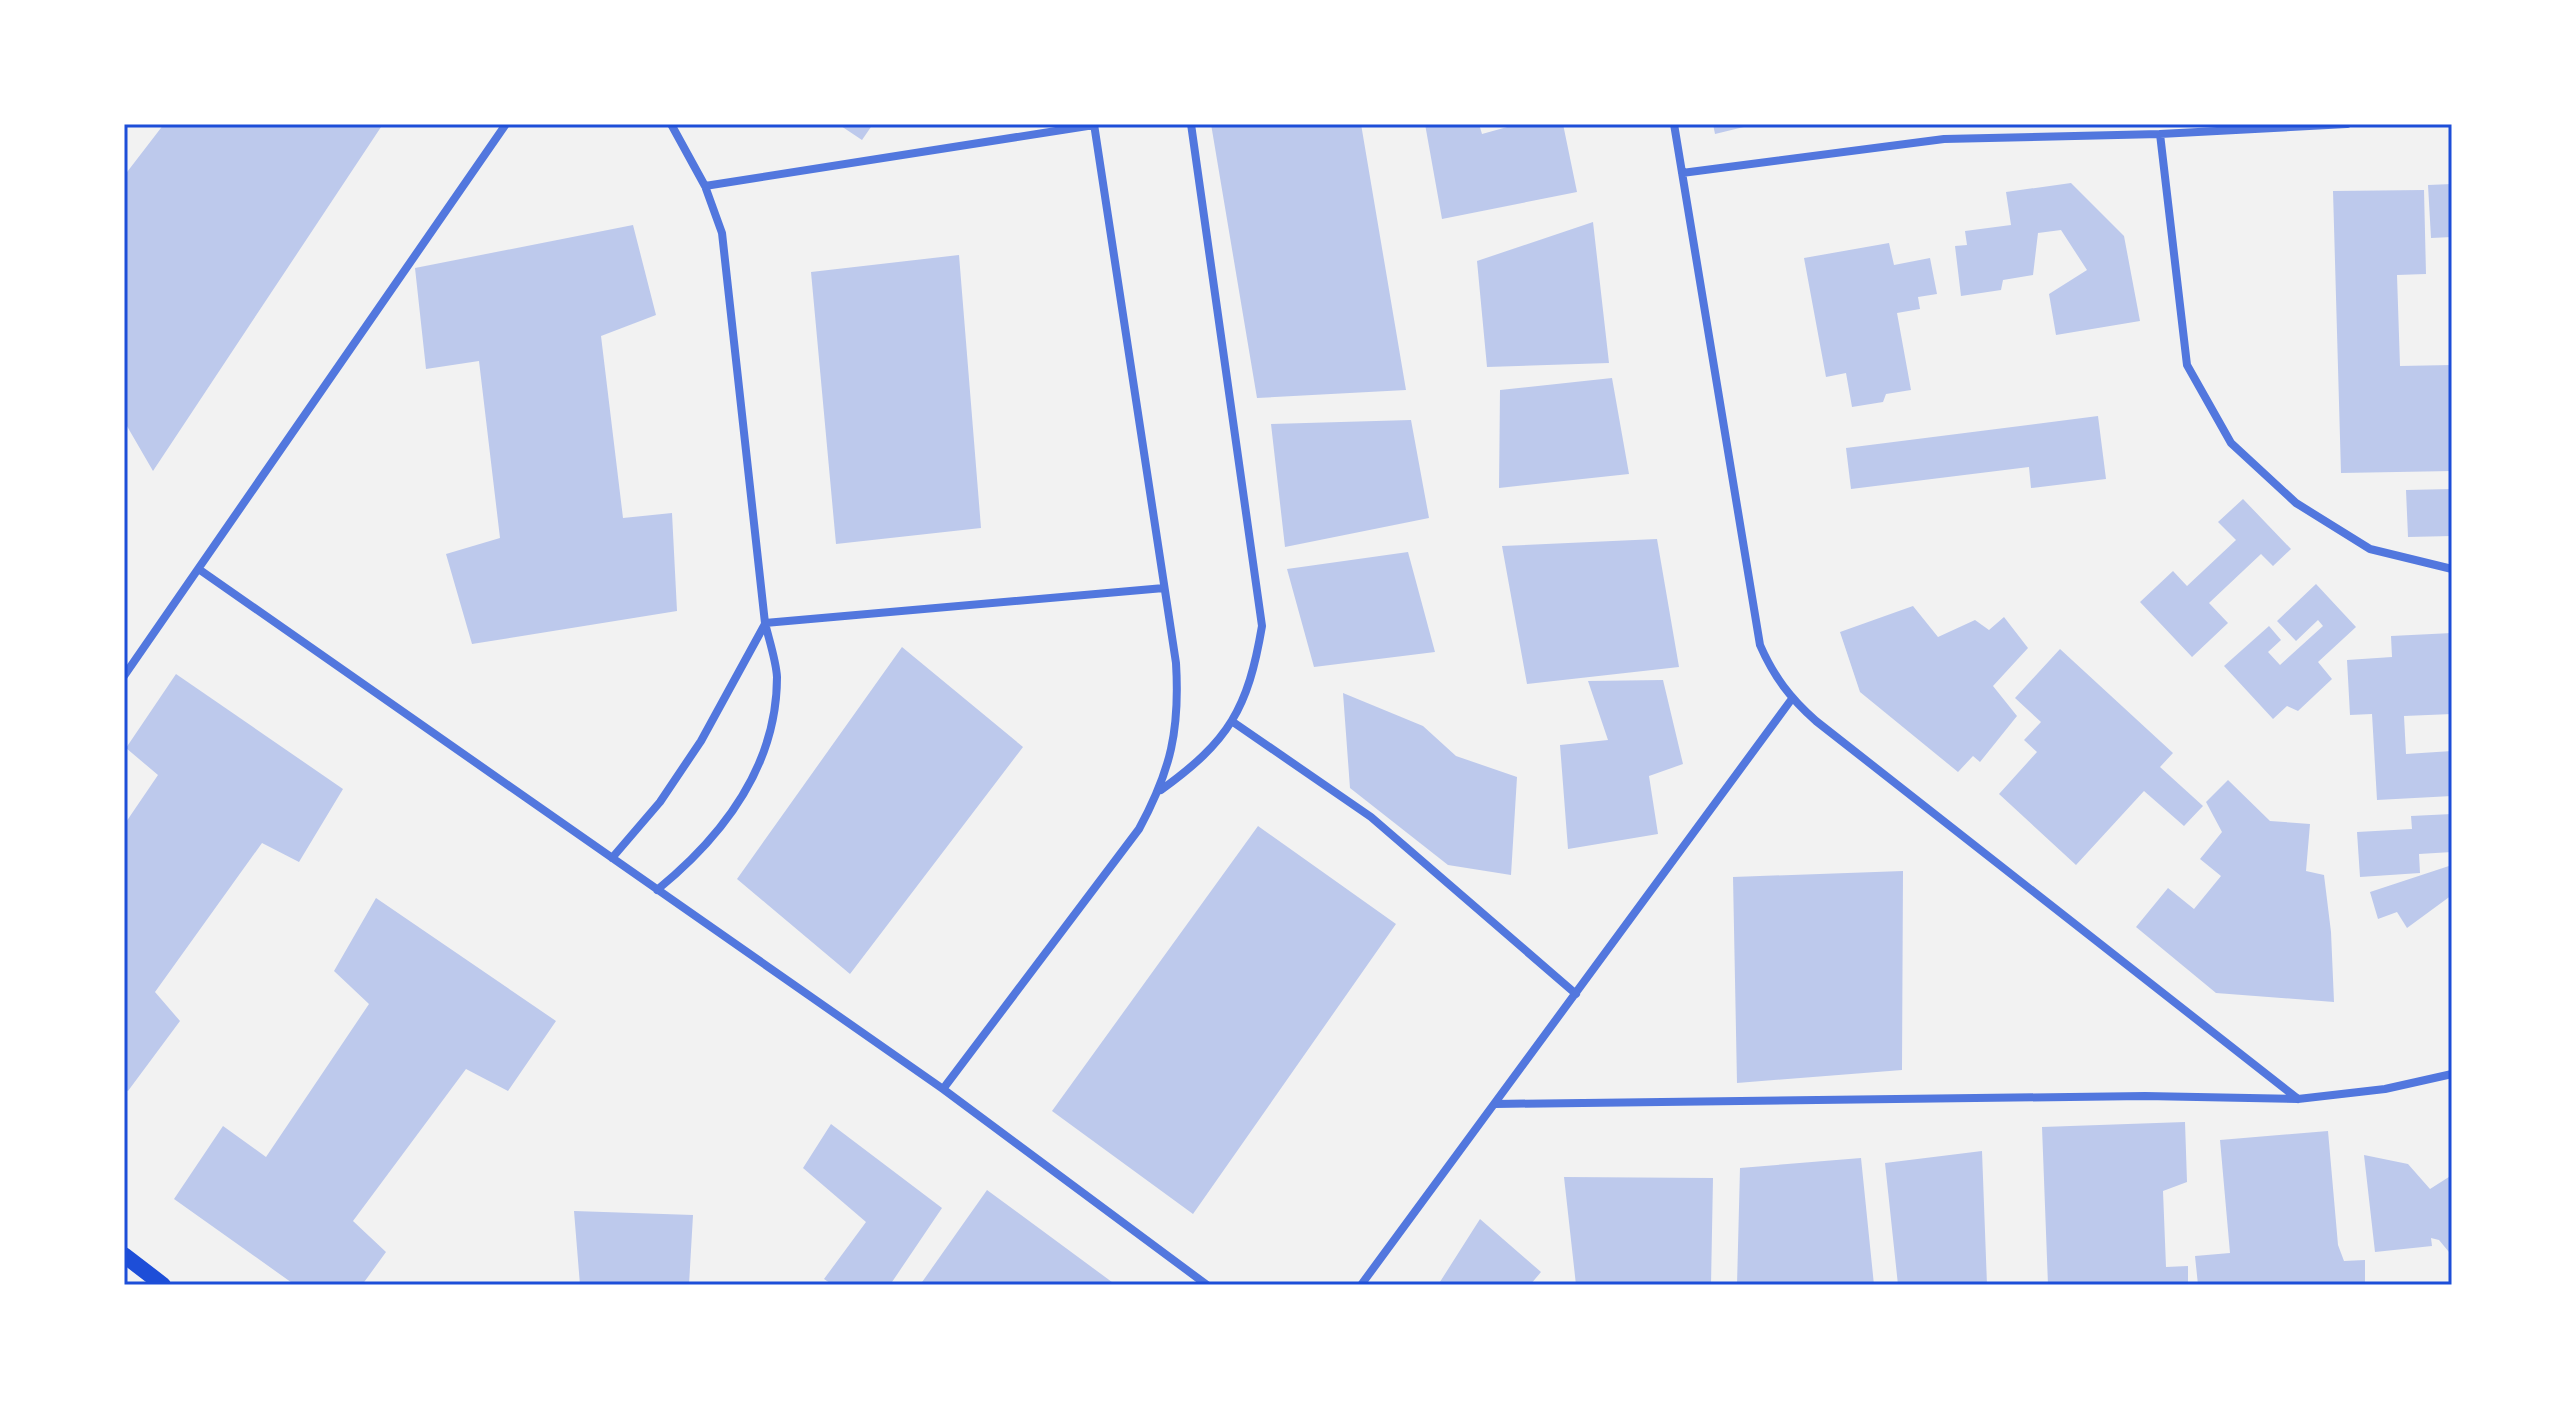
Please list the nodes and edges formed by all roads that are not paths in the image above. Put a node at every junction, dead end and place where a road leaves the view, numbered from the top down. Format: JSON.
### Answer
{"nodes":[{"id":1,"x":506,"y":124,"type":"edge"},
{"id":2,"x":671,"y":124,"type":"edge"},
{"id":3,"x":1191,"y":124,"type":"edge"},
{"id":4,"x":1674,"y":124,"type":"edge"},
{"id":5,"x":2347,"y":124,"type":"edge"},
{"id":6,"x":1094,"y":125,"type":"edge"},
{"id":7,"x":2160,"y":134,"type":"junction"},
{"id":8,"x":1682,"y":173,"type":"junction"},
{"id":9,"x":705,"y":186,"type":"junction"},
{"id":10,"x":2452,"y":569,"type":"edge"},
{"id":11,"x":200,"y":570,"type":"junction"},
{"id":12,"x":1164,"y":588,"type":"junction"},
{"id":13,"x":765,"y":623,"type":"junction"},
{"id":14,"x":124,"y":676,"type":"edge"},
{"id":15,"x":1791,"y":700,"type":"junction"},
{"id":16,"x":1233,"y":722,"type":"junction"},
{"id":17,"x":1160,"y":790,"type":"junction"},
{"id":18,"x":612,"y":858,"type":"junction"},
{"id":19,"x":657,"y":890,"type":"junction"},
{"id":20,"x":1576,"y":994,"type":"junction"},
{"id":21,"x":2452,"y":1074,"type":"edge"},
{"id":22,"x":943,"y":1089,"type":"junction"},
{"id":23,"x":2298,"y":1099,"type":"junction"},
{"id":24,"x":1495,"y":1104,"type":"junction"},
{"id":25,"x":124,"y":1255,"type":"edge"},
{"id":26,"x":163,"y":1285,"type":"edge"},
{"id":27,"x":1207,"y":1285,"type":"edge"},
{"id":28,"x":1361,"y":1285,"type":"edge"}],
"edges":[{"from":1,"to":11,"type":"street"},
{"from":2,"to":9,"type":"street"},
{"from":3,"to":16,"type":"street"},
{"from":4,"to":8,"type":"street"},
{"from":5,"to":7,"type":"street"},
{"from":6,"to":9,"type":"street"},
{"from":6,"to":12,"type":"street"},
{"from":7,"to":8,"type":"street"},
{"from":7,"to":10,"type":"street"},
{"from":8,"to":15,"type":"street"},
{"from":9,"to":13,"type":"street"},
{"from":11,"to":14,"type":"street"},
{"from":11,"to":18,"type":"street"},
{"from":12,"to":13,"type":"street"},
{"from":12,"to":17,"type":"street"},
{"from":13,"to":18,"type":"street"},
{"from":13,"to":19,"type":"street"},
{"from":15,"to":20,"type":"street"},
{"from":15,"to":23,"type":"street"},
{"from":16,"to":17,"type":"street"},
{"from":16,"to":20,"type":"street"},
{"from":17,"to":22,"type":"street"},
{"from":18,"to":19,"type":"street"},
{"from":19,"to":22,"type":"street"},
{"from":20,"to":24,"type":"street"},
{"from":21,"to":23,"type":"street"},
{"from":22,"to":27,"type":"street"},
{"from":23,"to":24,"type":"street"},
{"from":24,"to":28,"type":"street"},
{"from":25,"to":26,"type":"main road"}]}
